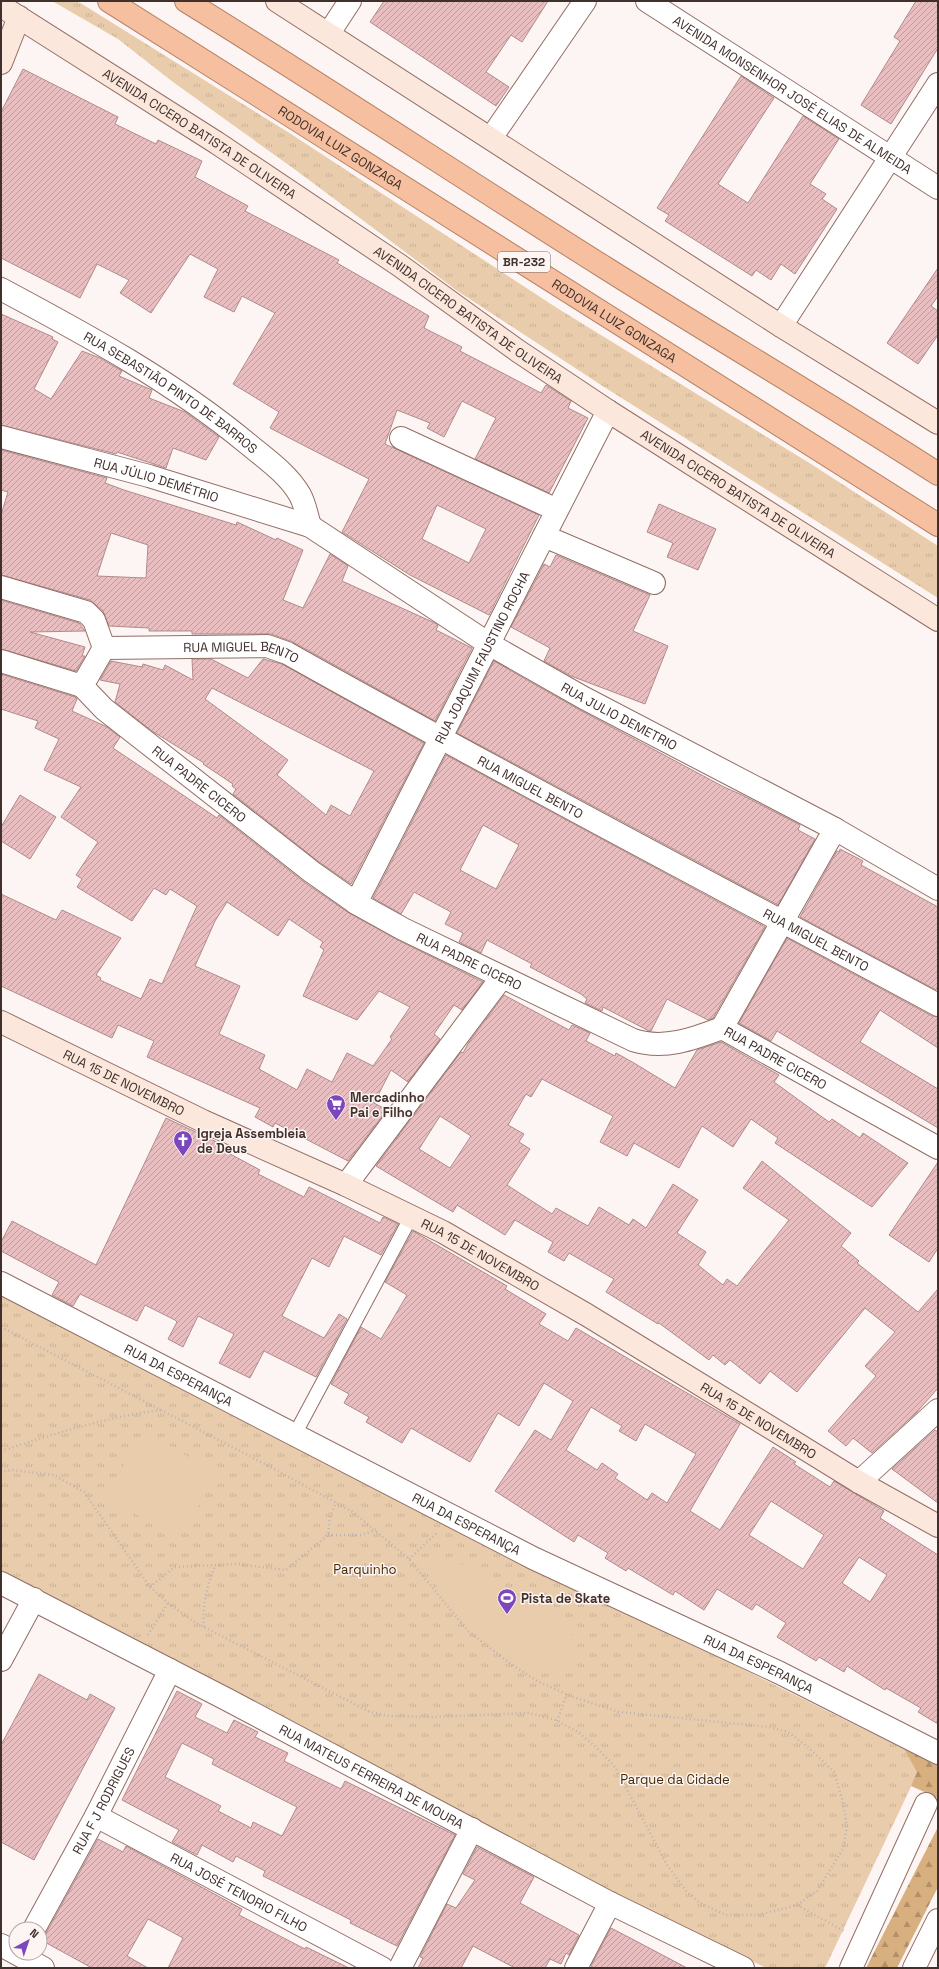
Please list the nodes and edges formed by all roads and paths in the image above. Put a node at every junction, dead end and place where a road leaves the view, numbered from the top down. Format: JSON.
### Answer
{"nodes":[{"id":1,"x":109,"y":1,"type":"edge"},
{"id":2,"x":186,"y":1,"type":"edge"},
{"id":3,"x":277,"y":1,"type":"edge"},
{"id":4,"x":350,"y":1,"type":"edge"},
{"id":5,"x":585,"y":1,"type":"edge"},
{"id":6,"x":647,"y":1,"type":"edge"},
{"id":7,"x":10,"y":12,"type":"edge"},
{"id":8,"x":329,"y":33,"type":"junction"},
{"id":9,"x":1,"y":63,"type":"edge"},
{"id":10,"x":938,"y":84,"type":"edge"},
{"id":11,"x":491,"y":138,"type":"junction"},
{"id":12,"x":891,"y":158,"type":"junction"},
{"id":13,"x":938,"y":188,"type":"edge"},
{"id":14,"x":1,"y":289,"type":"edge"},
{"id":15,"x":781,"y":326,"type":"junction"},
{"id":16,"x":608,"y":412,"type":"junction"},
{"id":17,"x":938,"y":423,"type":"edge"},
{"id":18,"x":1,"y":437,"type":"edge"},
{"id":19,"x":401,"y":438,"type":"dead end"},
{"id":20,"x":938,"y":474,"type":"edge"},
{"id":21,"x":557,"y":510,"type":"junction"},
{"id":22,"x":938,"y":525,"type":"edge"},
{"id":23,"x":310,"y":526,"type":"junction"},
{"id":24,"x":544,"y":536,"type":"junction"},
{"id":25,"x":654,"y":583,"type":"dead end"},
{"id":26,"x":1,"y":587,"type":"edge"},
{"id":27,"x":938,"y":620,"type":"edge"},
{"id":28,"x":489,"y":644,"type":"junction"},
{"id":29,"x":104,"y":648,"type":"junction"},
{"id":30,"x":1,"y":661,"type":"edge"},
{"id":31,"x":82,"y":686,"type":"junction"},
{"id":32,"x":441,"y":740,"type":"junction"},
{"id":33,"x":836,"y":829,"type":"junction"},
{"id":34,"x":938,"y":889,"type":"edge"},
{"id":35,"x":356,"y":903,"type":"junction"},
{"id":36,"x":782,"y":921,"type":"junction"},
{"id":37,"x":502,"y":977,"type":"junction"},
{"id":38,"x":938,"y":1005,"type":"edge"},
{"id":39,"x":1,"y":1022,"type":"edge"},
{"id":40,"x":722,"y":1028,"type":"junction"},
{"id":41,"x":938,"y":1148,"type":"edge"},
{"id":42,"x":346,"y":1184,"type":"junction"},
{"id":43,"x":411,"y":1217,"type":"junction"},
{"id":44,"x":1,"y":1283,"type":"edge"},
{"id":45,"x":1,"y":1327,"type":"edge"},
{"id":46,"x":161,"y":1410,"type":"junction"},
{"id":47,"x":938,"y":1410,"type":"edge"},
{"id":48,"x":294,"y":1434,"type":"junction"},
{"id":49,"x":1,"y":1451,"type":"edge"},
{"id":50,"x":1,"y":1472,"type":"edge"},
{"id":51,"x":859,"y":1482,"type":"junction"},
{"id":52,"x":336,"y":1502,"type":"junction"},
{"id":53,"x":450,"y":1515,"type":"junction"},
{"id":54,"x":938,"y":1526,"type":"edge"},
{"id":55,"x":376,"y":1530,"type":"junction"},
{"id":56,"x":328,"y":1536,"type":"junction"},
{"id":57,"x":409,"y":1559,"type":"junction"},
{"id":58,"x":215,"y":1565,"type":"junction"},
{"id":59,"x":1,"y":1583,"type":"edge"},
{"id":60,"x":150,"y":1587,"type":"junction"},
{"id":61,"x":34,"y":1599,"type":"junction"},
{"id":62,"x":168,"y":1604,"type":"junction"},
{"id":63,"x":204,"y":1627,"type":"junction"},
{"id":64,"x":137,"y":1653,"type":"junction"},
{"id":65,"x":1,"y":1660,"type":"edge"},
{"id":66,"x":170,"y":1670,"type":"junction"},
{"id":67,"x":567,"y":1694,"type":"junction"},
{"id":68,"x":557,"y":1721,"type":"junction"},
{"id":69,"x":938,"y":1753,"type":"edge"},
{"id":70,"x":926,"y":1804,"type":"dead end"},
{"id":71,"x":96,"y":1816,"type":"junction"},
{"id":72,"x":472,"y":1829,"type":"junction"},
{"id":73,"x":610,"y":1903,"type":"junction"},
{"id":74,"x":797,"y":1905,"type":"junction"},
{"id":75,"x":938,"y":1920,"type":"edge"},
{"id":76,"x":38,"y":1921,"type":"edge"},
{"id":77,"x":863,"y":1941,"type":"junction"},
{"id":78,"x":31,"y":1961,"type":"edge"},
{"id":79,"x":43,"y":1968,"type":"edge"},
{"id":80,"x":382,"y":1968,"type":"edge"},
{"id":81,"x":400,"y":1968,"type":"edge"},
{"id":82,"x":576,"y":1968,"type":"edge"},
{"id":83,"x":744,"y":1968,"type":"edge"},
{"id":84,"x":851,"y":1968,"type":"edge"},
{"id":85,"x":914,"y":1968,"type":"edge"}],
"edges":[{"from":1,"to":22,"type":"highway","name":"RODOVIA LUIZ GONZAGA","number":"BR-232"},
{"from":2,"to":20,"type":"highway","number":"BR-232"},
{"from":3,"to":8,"type":"main road"},
{"from":4,"to":8,"type":"street"},
{"from":5,"to":11,"type":"street"},
{"from":6,"to":12,"type":"street","name":"AVENIDA MONSENHOR JOSÉ ELIAS DE ALMEIDA"},
{"from":7,"to":9,"type":"main road"},
{"from":7,"to":16,"type":"main road","name":"AVENIDA CICERO BATISTA DE OLIVEIRA"},
{"from":8,"to":11,"type":"main road"},
{"from":10,"to":12,"type":"street"},
{"from":11,"to":15,"type":"main road"},
{"from":12,"to":13,"type":"street","name":"AVENIDA MONSENHOR JOSÉ ELIAS DE ALMEIDA"},
{"from":12,"to":15,"type":"street"},
{"from":14,"to":23,"type":"street","name":"RUA SEBASTIÃO PINTO DE BARROS"},
{"from":15,"to":17,"type":"main road"},
{"from":16,"to":21,"type":"street","name":"RUA JOAQUIM FAUSTINO ROCHA"},
{"from":16,"to":27,"type":"main road","name":"AVENIDA CICERO BATISTA DE OLIVEIRA"},
{"from":18,"to":23,"type":"street","name":"RUA JÚLIO DEMÉTRIO"},
{"from":19,"to":21,"type":"street"},
{"from":21,"to":24,"type":"street","name":"RUA JOAQUIM FAUSTINO ROCHA"},
{"from":23,"to":28,"type":"street","name":"RUA JULIO DEMETRIO"},
{"from":24,"to":25,"type":"street"},
{"from":24,"to":28,"type":"street","name":"RUA JOAQUIM FAUSTINO ROCHA"},
{"from":26,"to":29,"type":"street"},
{"from":28,"to":32,"type":"street","name":"RUA JOAQUIM FAUSTINO ROCHA"},
{"from":28,"to":33,"type":"street","name":"RUA JULIO DEMETRIO"},
{"from":29,"to":31,"type":"street"},
{"from":29,"to":32,"type":"street","name":"RUA MIGUEL BENTO"},
{"from":30,"to":31,"type":"street"},
{"from":31,"to":35,"type":"street","name":"RUA PADRE CICERO"},
{"from":32,"to":35,"type":"street","name":"RUA JOAQUIM FAUSTINO ROCHA"},
{"from":32,"to":36,"type":"street","name":"RUA MIGUEL BENTO"},
{"from":33,"to":34,"type":"street","name":"RUA JULIO DEMETRIO"},
{"from":33,"to":36,"type":"street"},
{"from":35,"to":37,"type":"street","name":"RUA PADRE CICERO"},
{"from":36,"to":38,"type":"street","name":"RUA MIGUEL BENTO"},
{"from":36,"to":40,"type":"street"},
{"from":37,"to":40,"type":"street","name":"RUA PADRE CICERO"},
{"from":37,"to":42,"type":"street"},
{"from":39,"to":42,"type":"main road","name":"RUA 15 DE NOVEMBRO"},
{"from":40,"to":41,"type":"street","name":"RUA PADRE CICERO"},
{"from":42,"to":43,"type":"main road","name":"RUA 15 DE NOVEMBRO"},
{"from":43,"to":48,"type":"lane"},
{"from":43,"to":51,"type":"main road","name":"RUA 15 DE NOVEMBRO"},
{"from":44,"to":48,"type":"street","name":"RUA DA ESPERANÇA"},
{"from":45,"to":46,"type":"path"},
{"from":46,"to":49,"type":"path"},
{"from":46,"to":52,"type":"path"},
{"from":47,"to":51,"type":"street"},
{"from":48,"to":53,"type":"street","name":"RUA DA ESPERANÇA"},
{"from":50,"to":60,"type":"path"},
{"from":51,"to":54,"type":"main road","name":"RUA 15 DE NOVEMBRO"},
{"from":52,"to":55,"type":"path"},
{"from":52,"to":56,"type":"path"},
{"from":53,"to":57,"type":"path"},
{"from":53,"to":69,"type":"street","name":"RUA DA ESPERANÇA"},
{"from":55,"to":56,"type":"path"},
{"from":55,"to":57,"type":"path"},
{"from":56,"to":58,"type":"path"},
{"from":57,"to":67,"type":"path"},
{"from":58,"to":60,"type":"path"},
{"from":58,"to":63,"type":"path"},
{"from":59,"to":61,"type":"street","name":"RUA MATEUS FERREIRA DE MOURA"},
{"from":60,"to":62,"type":"path"},
{"from":61,"to":64,"type":"street","name":"RUA MATEUS FERREIRA DE MOURA"},
{"from":61,"to":65,"type":"street"},
{"from":62,"to":63,"type":"path"},
{"from":62,"to":64,"type":"path"},
{"from":63,"to":68,"type":"path"},
{"from":64,"to":66,"type":"street","name":"RUA MATEUS FERREIRA DE MOURA"},
{"from":66,"to":71,"type":"street","name":"RUA F J RODRIGUES"},
{"from":66,"to":72,"type":"street","name":"RUA MATEUS FERREIRA DE MOURA"},
{"from":67,"to":68,"type":"path"},
{"from":67,"to":74,"type":"path"},
{"from":68,"to":74,"type":"path"},
{"from":70,"to":77,"type":"street"},
{"from":71,"to":76,"type":"street","name":"RUA F J RODRIGUES"},
{"from":71,"to":80,"type":"street","name":"RUA JOSÉ TENORIO FILHO"},
{"from":72,"to":73,"type":"street","name":"RUA MATEUS FERREIRA DE MOURA"},
{"from":72,"to":81,"type":"street"},
{"from":73,"to":82,"type":"street"},
{"from":73,"to":83,"type":"street","name":"RUA MATEUS FERREIRA DE MOURA"},
{"from":74,"to":77,"type":"path"},
{"from":75,"to":85,"type":"street"},
{"from":77,"to":84,"type":"street"},
{"from":78,"to":79,"type":"street"}]}
